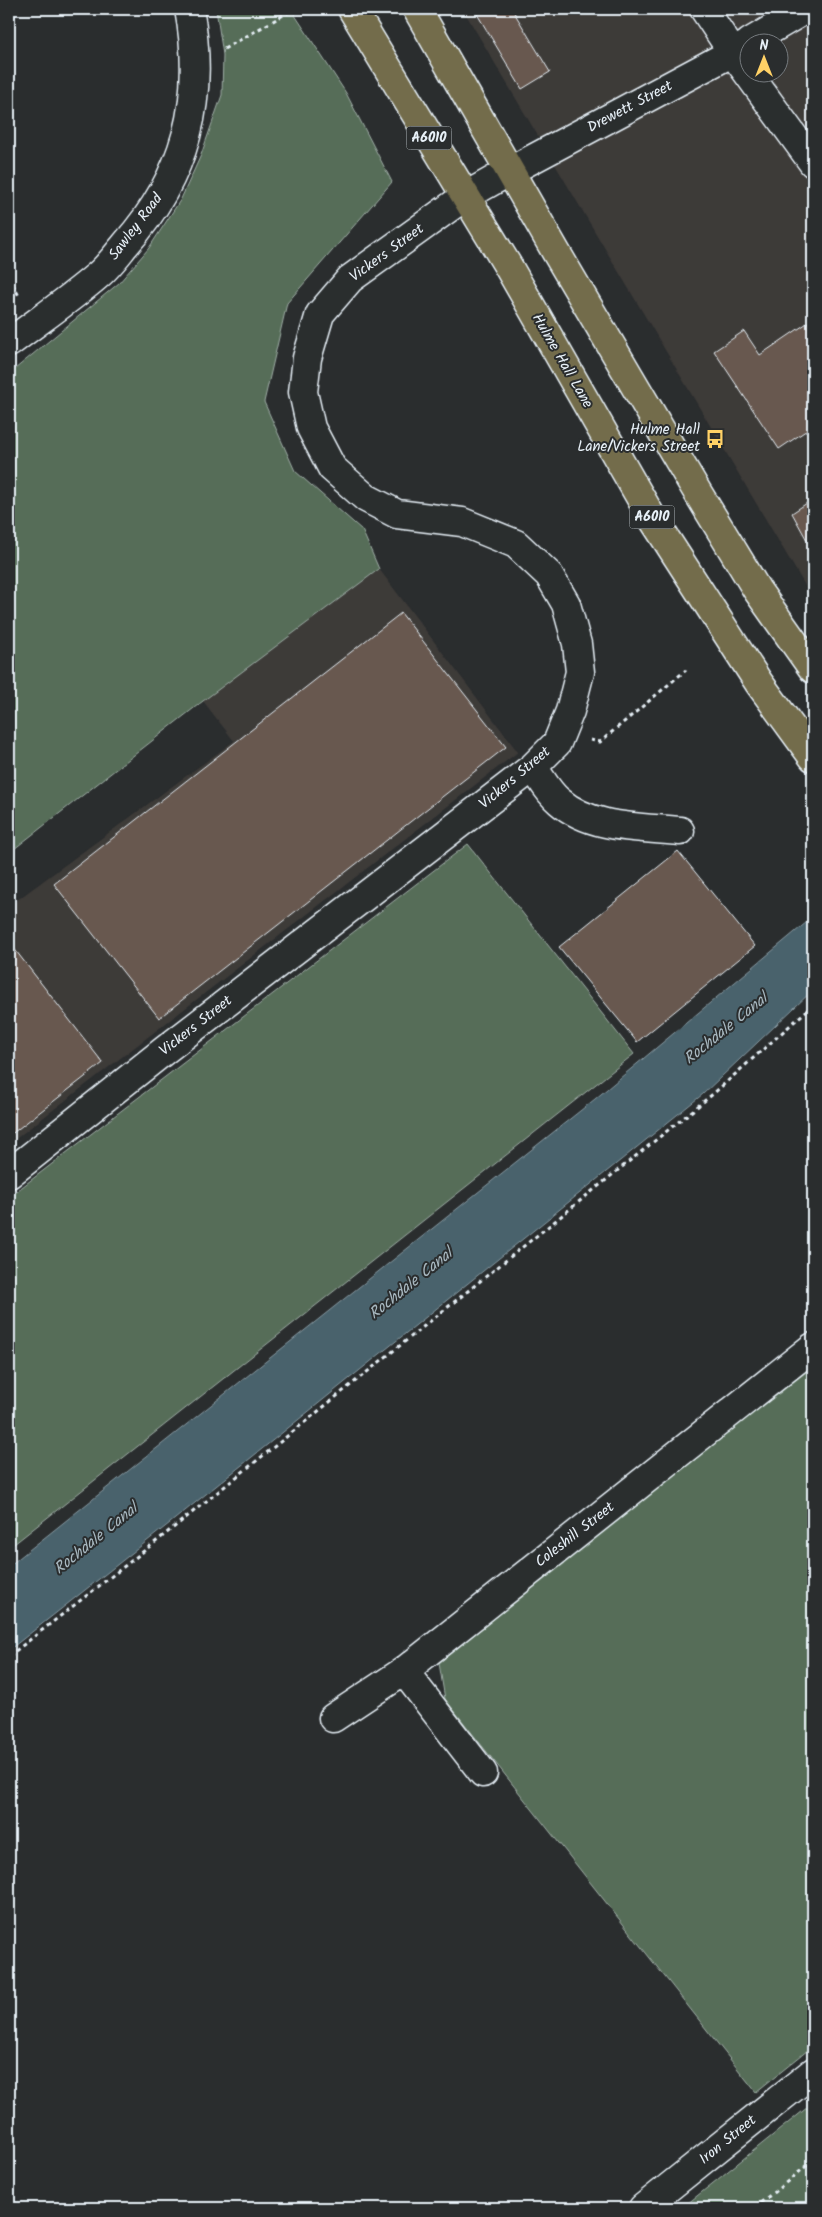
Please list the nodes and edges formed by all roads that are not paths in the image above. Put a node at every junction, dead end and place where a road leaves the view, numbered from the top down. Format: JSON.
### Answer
{"nodes":[{"id":1,"x":189,"y":9,"type":"edge"},
{"id":2,"x":352,"y":9,"type":"edge"},
{"id":3,"x":417,"y":9,"type":"edge"},
{"id":4,"x":704,"y":9,"type":"edge"},
{"id":5,"x":806,"y":9,"type":"edge"},
{"id":6,"x":767,"y":32,"type":"edge"},
{"id":7,"x":740,"y":42,"type":"edge"},
{"id":8,"x":740,"y":48,"type":"edge"},
{"id":9,"x":765,"y":82,"type":"edge"},
{"id":10,"x":813,"y":163,"type":"edge"},
{"id":11,"x":510,"y":171,"type":"junction"},
{"id":12,"x":464,"y":198,"type":"junction"},
{"id":13,"x":9,"y":343,"type":"edge"},
{"id":14,"x":813,"y":669,"type":"edge"},
{"id":15,"x":813,"y":757,"type":"edge"},
{"id":16,"x":532,"y":767,"type":"junction"},
{"id":17,"x":680,"y":831,"type":"dead end"},
{"id":18,"x":9,"y":1174,"type":"edge"},
{"id":19,"x":813,"y":1347,"type":"edge"},
{"id":20,"x":404,"y":1671,"type":"junction"},
{"id":21,"x":333,"y":1718,"type":"dead end"},
{"id":22,"x":483,"y":1773,"type":"dead end"},
{"id":23,"x":813,"y":2074,"type":"edge"},
{"id":24,"x":643,"y":2208,"type":"edge"}],
"edges":[{"from":1,"to":13,"type":"street","name":"Sawley Road"},
{"from":2,"to":12,"type":"highway","name":"Hulme Hall Lane","number":"A6010"},
{"from":3,"to":11,"type":"highway"},
{"from":4,"to":7,"type":"street"},
{"from":5,"to":6,"type":"street","name":"Drewett Street"},
{"from":8,"to":11,"type":"street","name":"Drewett Street"},
{"from":9,"to":10,"type":"street"},
{"from":11,"to":12,"type":"street","name":"Vickers Street"},
{"from":11,"to":14,"type":"highway"},
{"from":12,"to":15,"type":"highway","name":"Hulme Hall Lane","number":"A6010"},
{"from":12,"to":16,"type":"street","name":"Vickers Street"},
{"from":16,"to":17,"type":"street"},
{"from":16,"to":18,"type":"street","name":"Vickers Street"},
{"from":19,"to":20,"type":"street","name":"Coleshill Street"},
{"from":20,"to":21,"type":"street","name":"Coleshill Street"},
{"from":20,"to":22,"type":"street"},
{"from":23,"to":24,"type":"street","name":"Iron Street"}]}
